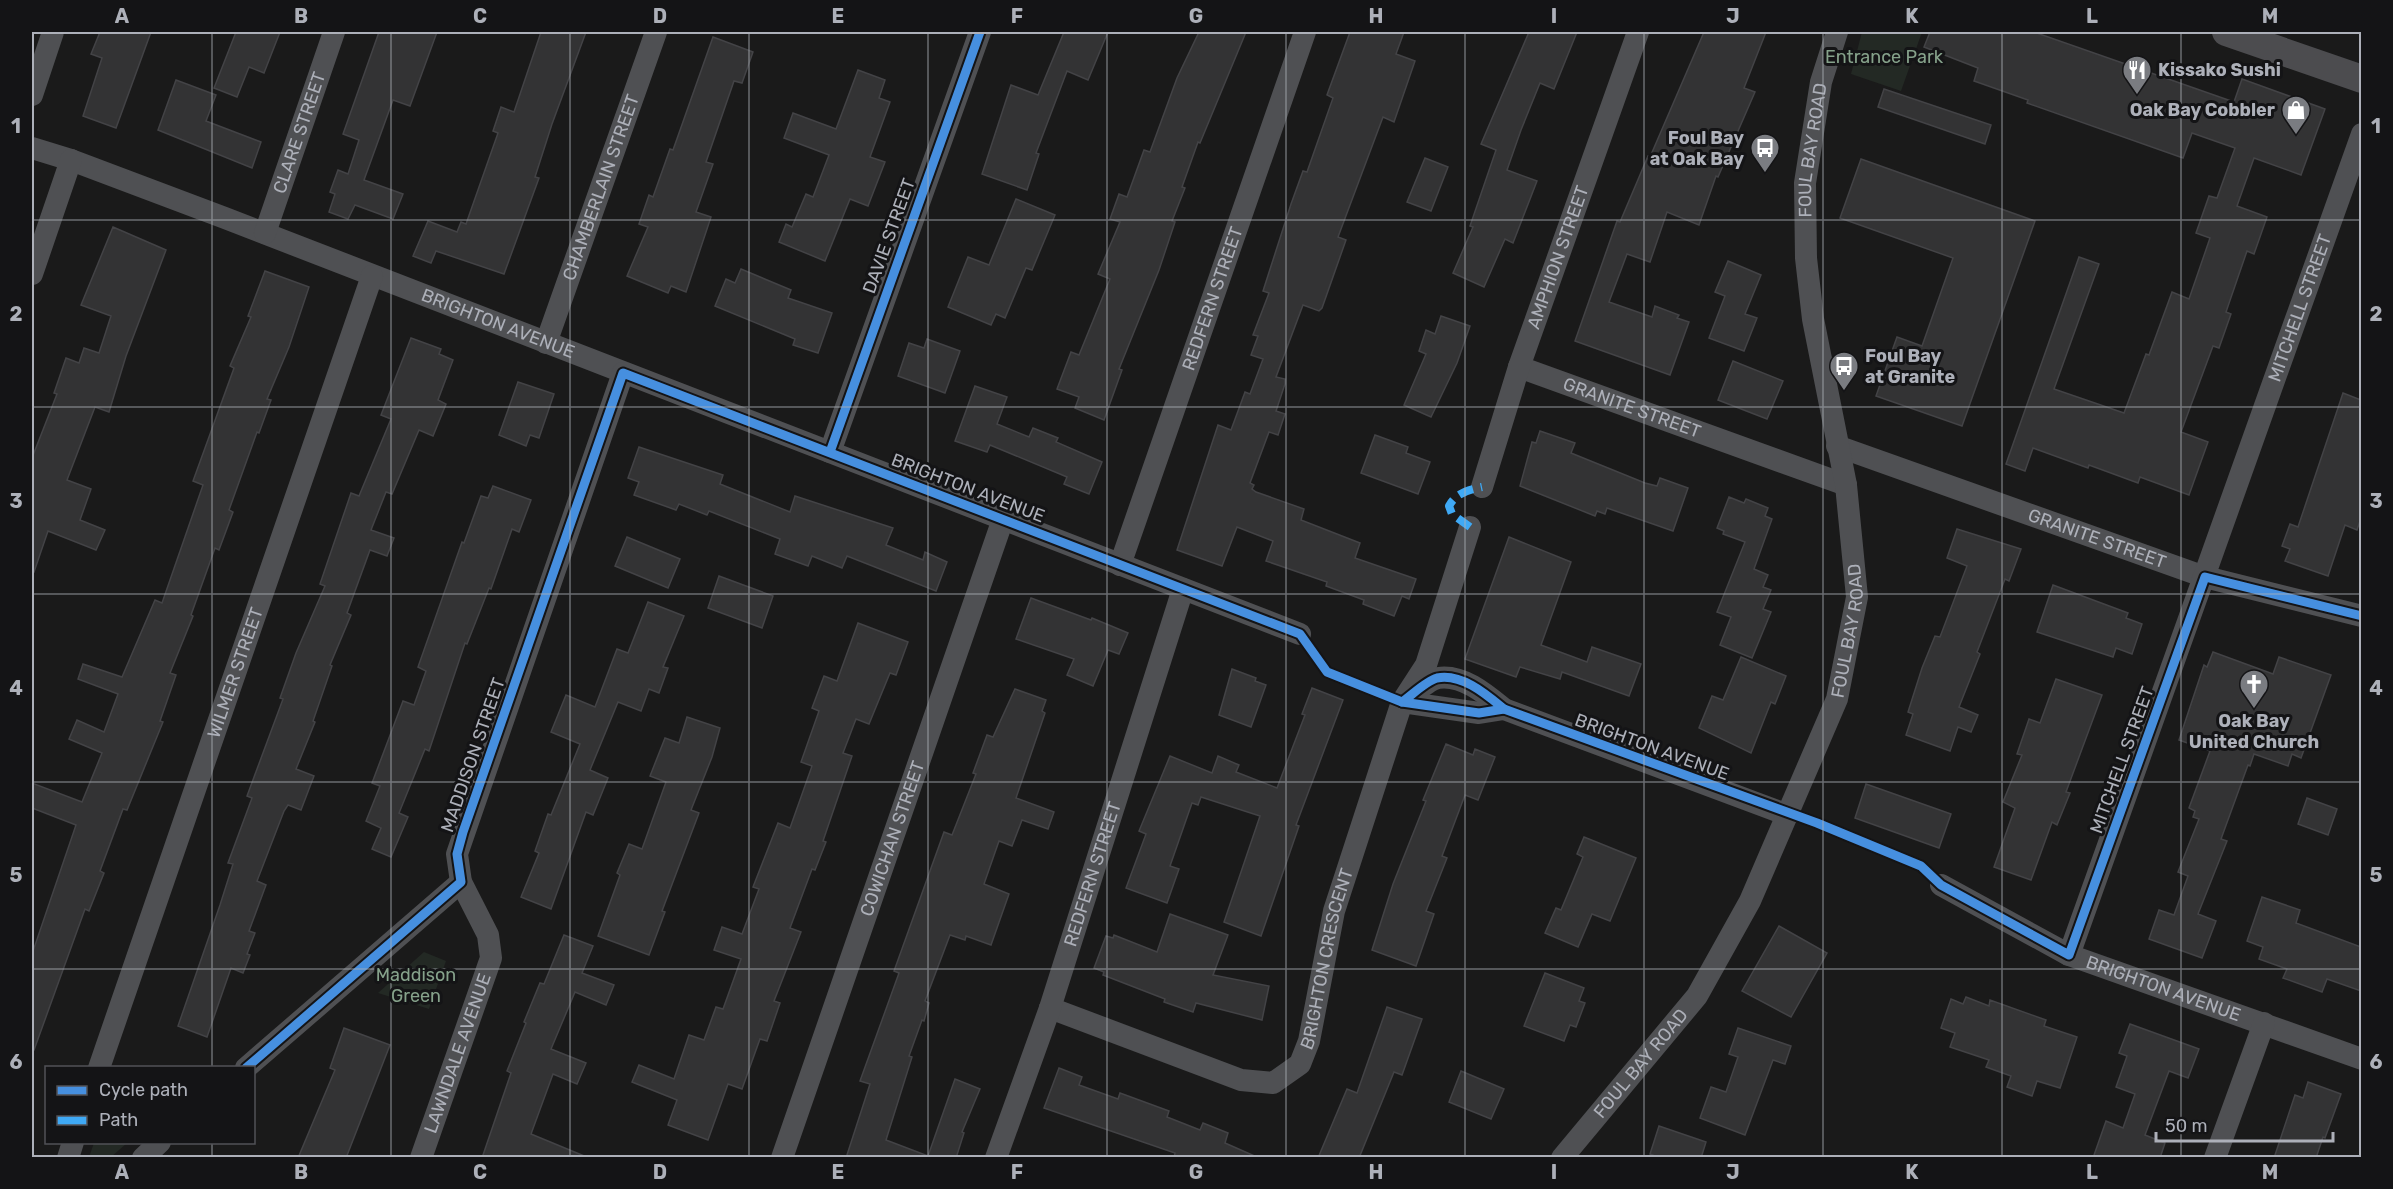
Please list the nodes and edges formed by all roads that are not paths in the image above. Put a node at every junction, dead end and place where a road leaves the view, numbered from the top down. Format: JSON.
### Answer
{"nodes":[{"id":1,"x":54,"y":32,"type":"edge"},
{"id":2,"x":334,"y":32,"type":"edge"},
{"id":3,"x":656,"y":32,"type":"edge"},
{"id":4,"x":980,"y":32,"type":"edge"},
{"id":5,"x":1305,"y":32,"type":"edge"},
{"id":6,"x":1638,"y":32,"type":"edge"},
{"id":7,"x":1837,"y":32,"type":"edge"},
{"id":8,"x":2226,"y":32,"type":"edge"},
{"id":9,"x":2361,"y":79,"type":"edge"},
{"id":10,"x":32,"y":95,"type":"edge"},
{"id":11,"x":2361,"y":134,"type":"edge"},
{"id":12,"x":32,"y":147,"type":"edge"},
{"id":13,"x":71,"y":159,"type":"junction"},
{"id":14,"x":265,"y":233,"type":"junction"},
{"id":15,"x":32,"y":274,"type":"edge"},
{"id":16,"x":372,"y":276,"type":"junction"},
{"id":17,"x":546,"y":343,"type":"junction"},
{"id":18,"x":1519,"y":367,"type":"junction"},
{"id":19,"x":623,"y":373,"type":"junction"},
{"id":20,"x":1837,"y":446,"type":"junction"},
{"id":21,"x":830,"y":453,"type":"junction"},
{"id":22,"x":1846,"y":485,"type":"junction"},
{"id":23,"x":1482,"y":487,"type":"dead end"},
{"id":24,"x":1003,"y":519,"type":"junction"},
{"id":25,"x":1470,"y":527,"type":"dead end"},
{"id":26,"x":1120,"y":565,"type":"junction"},
{"id":27,"x":2205,"y":576,"type":"junction"},
{"id":28,"x":1183,"y":589,"type":"junction"},
{"id":29,"x":2361,"y":616,"type":"edge"},
{"id":30,"x":1300,"y":634,"type":"dead end"},
{"id":31,"x":1402,"y":702,"type":"junction"},
{"id":32,"x":1504,"y":709,"type":"junction"},
{"id":33,"x":1788,"y":815,"type":"junction"},
{"id":34,"x":460,"y":882,"type":"junction"},
{"id":35,"x":1941,"y":885,"type":"dead end"},
{"id":36,"x":2069,"y":955,"type":"junction"},
{"id":37,"x":1050,"y":1008,"type":"junction"},
{"id":38,"x":2264,"y":1023,"type":"junction"},
{"id":39,"x":2361,"y":1059,"type":"edge"},
{"id":40,"x":100,"y":1066,"type":"edge"},
{"id":41,"x":248,"y":1066,"type":"edge"},
{"id":42,"x":159,"y":1144,"type":"edge"},
{"id":43,"x":143,"y":1158,"type":"edge"},
{"id":44,"x":421,"y":1158,"type":"edge"},
{"id":45,"x":782,"y":1158,"type":"edge"},
{"id":46,"x":996,"y":1158,"type":"edge"},
{"id":47,"x":1562,"y":1158,"type":"edge"},
{"id":48,"x":2215,"y":1158,"type":"edge"}],
"edges":[{"from":1,"to":10,"type":"street"},
{"from":2,"to":14,"type":"street","name":"CLARE STREET"},
{"from":3,"to":17,"type":"street","name":"CHAMBERLAIN STREET"},
{"from":4,"to":21,"type":"street","name":"DAVIE STREET"},
{"from":5,"to":26,"type":"street","name":"REDFERN STREET"},
{"from":6,"to":18,"type":"street","name":"AMPHION STREET"},
{"from":7,"to":20,"type":"street","name":"FOUL BAY ROAD"},
{"from":8,"to":9,"type":"main road"},
{"from":11,"to":27,"type":"street","name":"MITCHELL STREET"},
{"from":12,"to":13,"type":"street","name":"BRIGHTON AVENUE"},
{"from":13,"to":14,"type":"street","name":"BRIGHTON AVENUE"},
{"from":13,"to":15,"type":"street"},
{"from":14,"to":16,"type":"street","name":"BRIGHTON AVENUE"},
{"from":16,"to":17,"type":"street","name":"BRIGHTON AVENUE"},
{"from":16,"to":40,"type":"street","name":"WILMER STREET"},
{"from":17,"to":19,"type":"street","name":"BRIGHTON AVENUE"},
{"from":18,"to":22,"type":"street","name":"GRANITE STREET"},
{"from":18,"to":23,"type":"street","name":"AMPHION STREET"},
{"from":19,"to":21,"type":"street","name":"BRIGHTON AVENUE"},
{"from":19,"to":34,"type":"street","name":"MADDISON STREET"},
{"from":20,"to":22,"type":"street","name":"FOUL BAY ROAD"},
{"from":20,"to":27,"type":"street","name":"GRANITE STREET"},
{"from":21,"to":24,"type":"street","name":"BRIGHTON AVENUE"},
{"from":22,"to":33,"type":"street","name":"FOUL BAY ROAD"},
{"from":24,"to":26,"type":"street","name":"BRIGHTON AVENUE"},
{"from":24,"to":45,"type":"street","name":"COWICHAN STREET"},
{"from":25,"to":31,"type":"street"},
{"from":26,"to":28,"type":"street","name":"BRIGHTON AVENUE"},
{"from":27,"to":29,"type":"street","name":"GRANITE STREET"},
{"from":27,"to":36,"type":"street","name":"MITCHELL STREET"},
{"from":28,"to":30,"type":"street","name":"BRIGHTON AVENUE"},
{"from":28,"to":37,"type":"street","name":"REDFERN STREET"},
{"from":31,"to":32,"type":"street","name":"BRIGHTON AVENUE"},
{"from":31,"to":32,"type":"street","name":"BRIGHTON AVENUE"},
{"from":31,"to":37,"type":"street","name":"BRIGHTON CRESCENT"},
{"from":32,"to":33,"type":"street","name":"BRIGHTON AVENUE"},
{"from":33,"to":47,"type":"street","name":"FOUL BAY ROAD"},
{"from":34,"to":41,"type":"street"},
{"from":34,"to":44,"type":"street","name":"LAWNDALE AVENUE"},
{"from":35,"to":36,"type":"street","name":"BRIGHTON AVENUE"},
{"from":36,"to":38,"type":"street","name":"BRIGHTON AVENUE"},
{"from":37,"to":46,"type":"street","name":"REDFERN STREET"},
{"from":38,"to":39,"type":"street","name":"BRIGHTON AVENUE"},
{"from":38,"to":48,"type":"street"},
{"from":42,"to":43,"type":"street"}]}
